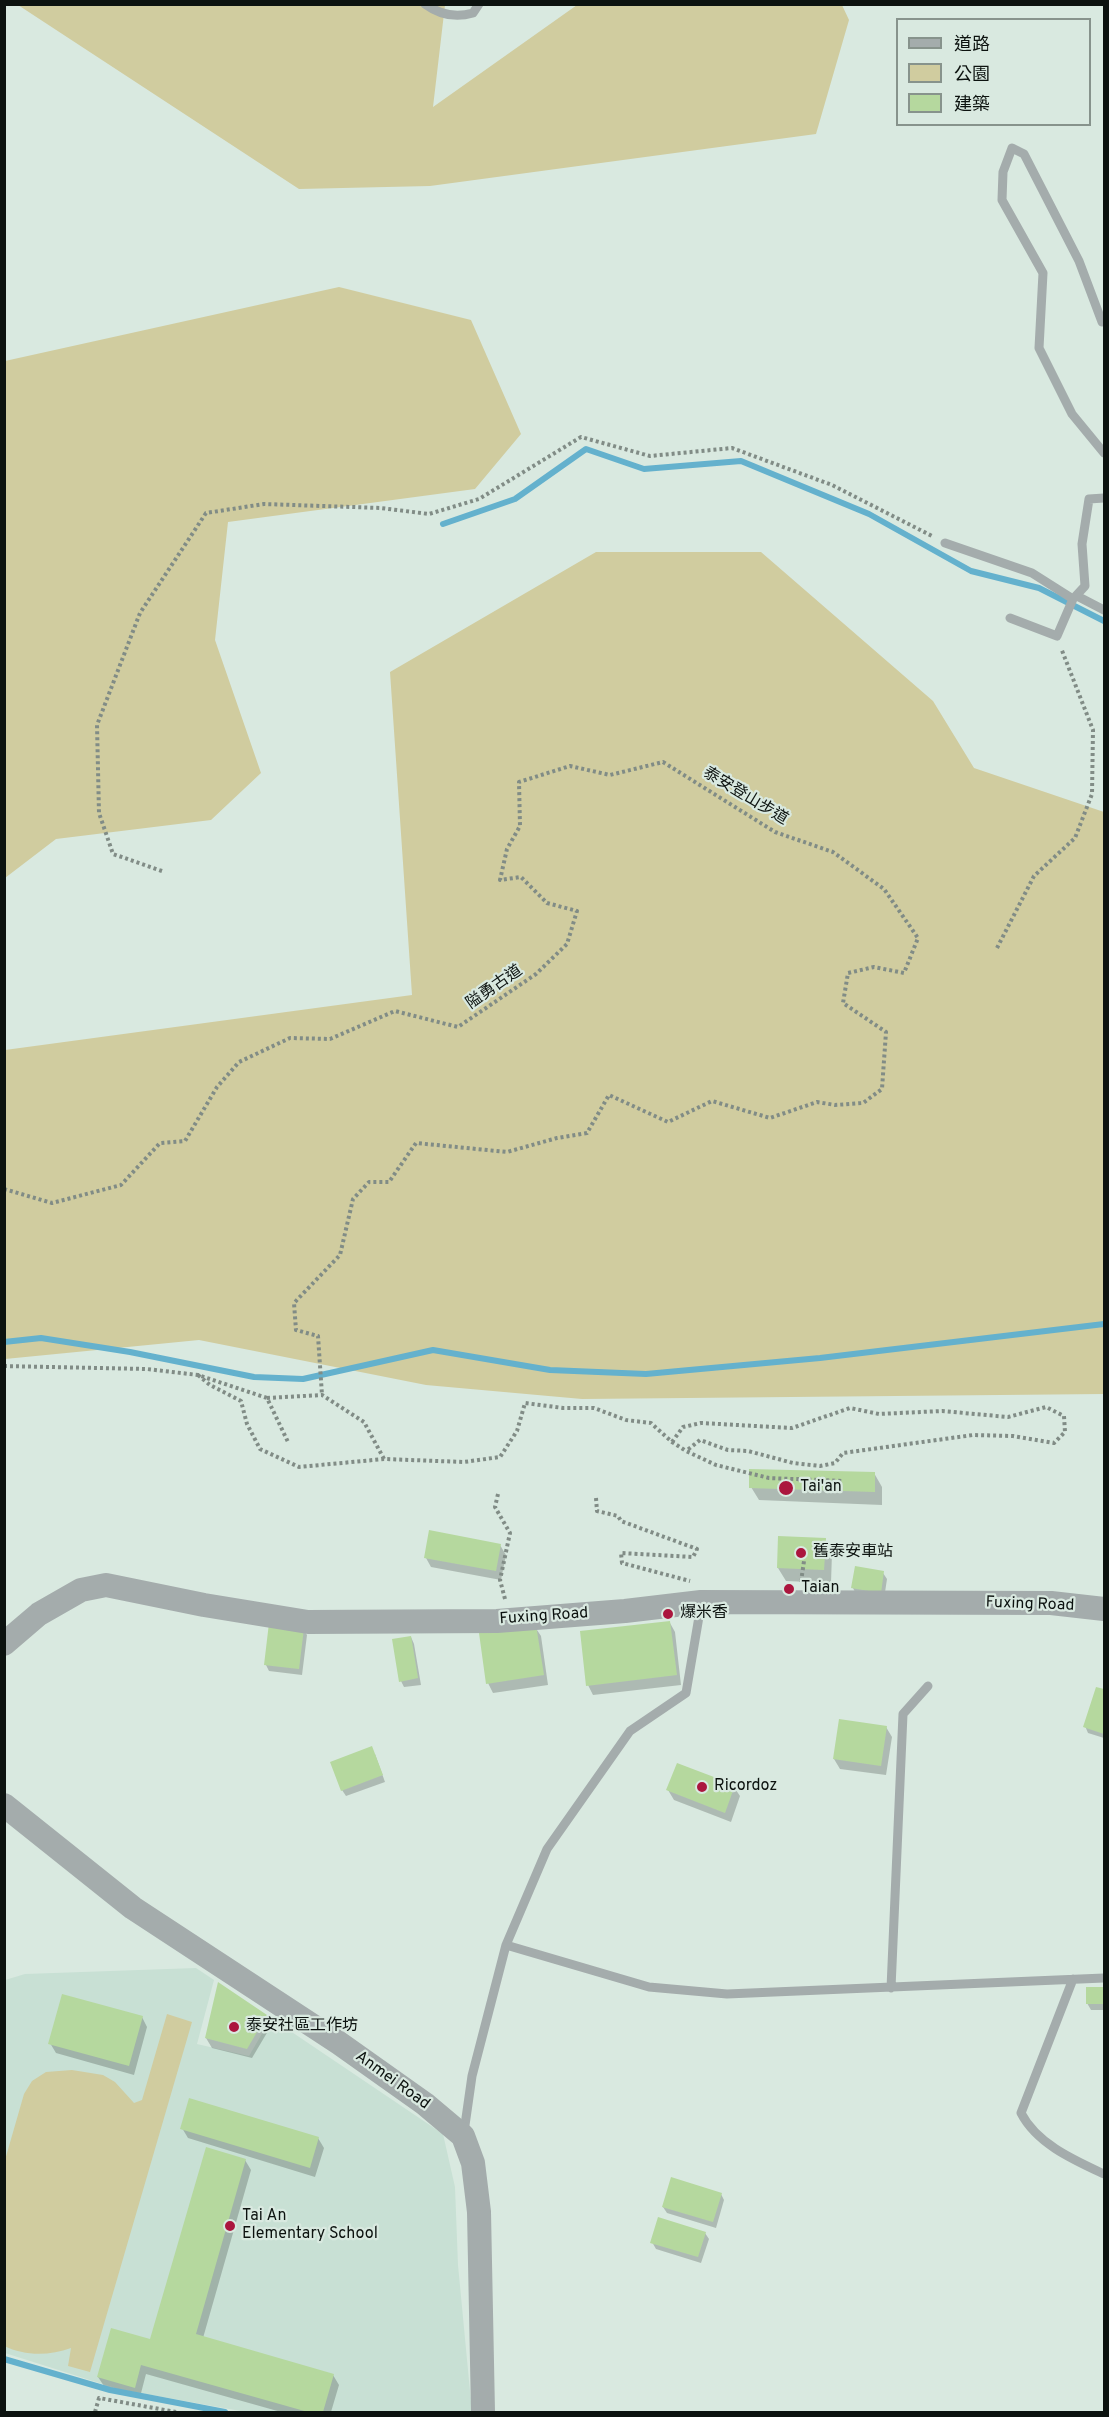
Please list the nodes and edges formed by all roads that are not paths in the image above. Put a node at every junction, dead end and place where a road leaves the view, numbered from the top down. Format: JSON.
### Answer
{"nodes":[{"id":1,"x":425,"y":4,"type":"edge"},
{"id":2,"x":479,"y":4,"type":"edge"},
{"id":3,"x":1104,"y":322,"type":"edge"},
{"id":4,"x":1104,"y":453,"type":"edge"},
{"id":5,"x":1104,"y":498,"type":"edge"},
{"id":6,"x":945,"y":543,"type":"road end"},
{"id":7,"x":1075,"y":597,"type":"junction"},
{"id":8,"x":1104,"y":610,"type":"edge"},
{"id":9,"x":1010,"y":618,"type":"dead end"},
{"id":10,"x":699,"y":1603,"type":"junction"},
{"id":11,"x":1104,"y":1609,"type":"edge"},
{"id":12,"x":4,"y":1644,"type":"edge"},
{"id":13,"x":928,"y":1686,"type":"dead end"},
{"id":14,"x":4,"y":1805,"type":"edge"},
{"id":15,"x":506,"y":1945,"type":"junction"},
{"id":16,"x":1104,"y":1978,"type":"edge"},
{"id":17,"x":1073,"y":1979,"type":"junction"},
{"id":18,"x":891,"y":1988,"type":"junction"},
{"id":19,"x":463,"y":2136,"type":"junction"},
{"id":20,"x":1104,"y":2174,"type":"edge"},
{"id":21,"x":483,"y":2412,"type":"edge"}],
"edges":[{"from":1,"to":2,"type":"lane"},
{"from":3,"to":4,"type":"lane"},
{"from":5,"to":7,"type":"lane"},
{"from":6,"to":7,"type":"lane"},
{"from":7,"to":8,"type":"lane"},
{"from":7,"to":9,"type":"lane"},
{"from":10,"to":11,"type":"street","name":"Fuxing Road"},
{"from":10,"to":12,"type":"street","name":"Fuxing Road"},
{"from":10,"to":15,"type":"lane"},
{"from":13,"to":18,"type":"lane"},
{"from":14,"to":19,"type":"street","name":"Anmei Road"},
{"from":15,"to":18,"type":"lane"},
{"from":15,"to":19,"type":"lane"},
{"from":16,"to":17,"type":"lane"},
{"from":17,"to":18,"type":"lane"},
{"from":17,"to":20,"type":"lane"},
{"from":19,"to":21,"type":"street"}]}
